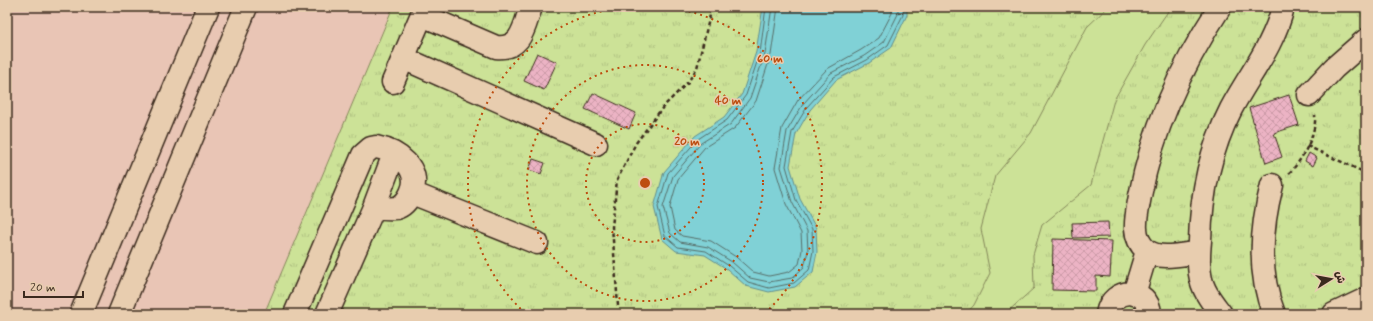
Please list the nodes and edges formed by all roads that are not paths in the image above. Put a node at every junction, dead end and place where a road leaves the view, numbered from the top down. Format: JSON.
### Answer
{"nodes":[{"id":1,"x":208,"y":7,"type":"edge"},
{"id":2,"x":246,"y":7,"type":"edge"},
{"id":3,"x":531,"y":7,"type":"edge"},
{"id":4,"x":1220,"y":7,"type":"edge"},
{"id":5,"x":1283,"y":7,"type":"edge"},
{"id":6,"x":424,"y":11,"type":"edge"},
{"id":7,"x":1366,"y":40,"type":"edge"},
{"id":8,"x":403,"y":58,"type":"junction"},
{"id":9,"x":393,"y":82,"type":"dead end"},
{"id":10,"x":1309,"y":95,"type":"road end"},
{"id":11,"x":596,"y":144,"type":"dead end"},
{"id":12,"x":394,"y":154,"type":"junction"},
{"id":13,"x":1272,"y":185,"type":"road end"},
{"id":14,"x":412,"y":193,"type":"junction"},
{"id":15,"x":374,"y":207,"type":"junction"},
{"id":16,"x":537,"y":243,"type":"dead end"},
{"id":17,"x":1147,"y":251,"type":"junction"},
{"id":18,"x":1199,"y":252,"type":"junction"},
{"id":19,"x":1134,"y":294,"type":"junction"},
{"id":20,"x":1366,"y":300,"type":"edge"},
{"id":21,"x":298,"y":307,"type":"edge"},
{"id":22,"x":329,"y":313,"type":"edge"},
{"id":23,"x":81,"y":314,"type":"edge"},
{"id":24,"x":119,"y":314,"type":"edge"},
{"id":25,"x":1108,"y":314,"type":"edge"},
{"id":26,"x":1150,"y":314,"type":"edge"},
{"id":27,"x":1221,"y":314,"type":"edge"},
{"id":28,"x":1274,"y":314,"type":"edge"},
{"id":29,"x":1334,"y":314,"type":"edge"}],
"edges":[{"from":1,"to":23,"type":"street"},
{"from":2,"to":24,"type":"street"},
{"from":3,"to":6,"type":"street"},
{"from":4,"to":17,"type":"street"},
{"from":5,"to":18,"type":"street"},
{"from":6,"to":8,"type":"street"},
{"from":7,"to":10,"type":"street"},
{"from":8,"to":9,"type":"street"},
{"from":8,"to":11,"type":"street"},
{"from":12,"to":14,"type":"street"},
{"from":12,"to":15,"type":"street"},
{"from":12,"to":21,"type":"street"},
{"from":13,"to":28,"type":"street"},
{"from":14,"to":15,"type":"street"},
{"from":14,"to":16,"type":"street"},
{"from":15,"to":22,"type":"street"},
{"from":17,"to":18,"type":"street"},
{"from":17,"to":19,"type":"street"},
{"from":18,"to":27,"type":"street"},
{"from":19,"to":25,"type":"street"},
{"from":19,"to":26,"type":"street"},
{"from":20,"to":29,"type":"street"},
{"from":21,"to":22,"type":"street"}]}
